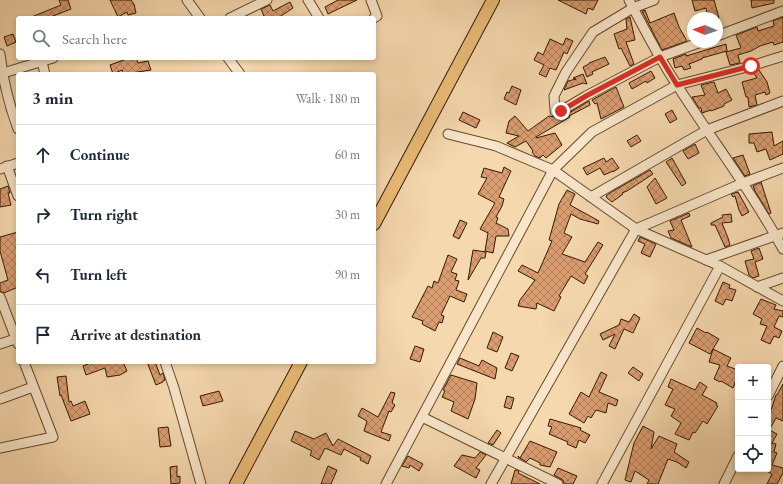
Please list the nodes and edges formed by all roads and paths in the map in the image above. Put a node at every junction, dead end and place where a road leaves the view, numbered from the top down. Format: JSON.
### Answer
{"nodes":[{"id":1,"x":187,"y":0,"type":"edge"},
{"id":2,"x":267,"y":0,"type":"edge"},
{"id":3,"x":308,"y":0,"type":"edge"},
{"id":4,"x":371,"y":0,"type":"edge"},
{"id":5,"x":493,"y":0,"type":"edge"},
{"id":6,"x":654,"y":0,"type":"edge"},
{"id":7,"x":631,"y":4,"type":"edge"},
{"id":8,"x":783,"y":12,"type":"edge"},
{"id":9,"x":199,"y":16,"type":"edge"},
{"id":10,"x":234,"y":16,"type":"edge"},
{"id":11,"x":318,"y":16,"type":"edge"},
{"id":12,"x":376,"y":17,"type":"edge"},
{"id":13,"x":723,"y":34,"type":"edge"},
{"id":14,"x":687,"y":47,"type":"edge"},
{"id":15,"x":0,"y":54,"type":"edge"},
{"id":16,"x":783,"y":56,"type":"edge"},
{"id":17,"x":660,"y":57,"type":"junction"},
{"id":18,"x":48,"y":60,"type":"edge"},
{"id":19,"x":230,"y":60,"type":"edge"},
{"id":20,"x":42,"y":62,"type":"junction"},
{"id":21,"x":44,"y":72,"type":"edge"},
{"id":22,"x":238,"y":72,"type":"edge"},
{"id":23,"x":1,"y":74,"type":"edge"},
{"id":24,"x":677,"y":85,"type":"junction"},
{"id":25,"x":783,"y":101,"type":"edge"},
{"id":26,"x":16,"y":124,"type":"edge"},
{"id":27,"x":707,"y":130,"type":"junction"},
{"id":28,"x":448,"y":134,"type":"dead end"},
{"id":29,"x":16,"y":164,"type":"edge"},
{"id":30,"x":4,"y":168,"type":"edge"},
{"id":31,"x":783,"y":168,"type":"edge"},
{"id":32,"x":553,"y":170,"type":"junction"},
{"id":33,"x":743,"y":183,"type":"junction"},
{"id":34,"x":16,"y":192,"type":"edge"},
{"id":35,"x":591,"y":197,"type":"junction"},
{"id":36,"x":376,"y":220,"type":"edge"},
{"id":37,"x":636,"y":229,"type":"junction"},
{"id":38,"x":779,"y":234,"type":"edge"},
{"id":39,"x":783,"y":249,"type":"edge"},
{"id":40,"x":706,"y":260,"type":"junction"},
{"id":41,"x":720,"y":266,"type":"junction"},
{"id":42,"x":783,"y":278,"type":"edge"},
{"id":43,"x":757,"y":287,"type":"junction"},
{"id":44,"x":0,"y":297,"type":"edge"},
{"id":45,"x":783,"y":301,"type":"edge"},
{"id":46,"x":16,"y":337,"type":"edge"},
{"id":47,"x":16,"y":340,"type":"edge"},
{"id":48,"x":0,"y":344,"type":"edge"},
{"id":49,"x":25,"y":364,"type":"edge"},
{"id":50,"x":166,"y":364,"type":"edge"},
{"id":51,"x":300,"y":364,"type":"edge"},
{"id":52,"x":783,"y":366,"type":"edge"},
{"id":53,"x":33,"y":387,"type":"junction"},
{"id":54,"x":771,"y":390,"type":"edge"},
{"id":55,"x":0,"y":399,"type":"edge"},
{"id":56,"x":422,"y":417,"type":"junction"},
{"id":57,"x":0,"y":448,"type":"edge"},
{"id":58,"x":505,"y":457,"type":"junction"},
{"id":59,"x":735,"y":462,"type":"edge"},
{"id":60,"x":201,"y":484,"type":"edge"},
{"id":61,"x":236,"y":484,"type":"edge"},
{"id":62,"x":386,"y":484,"type":"edge"},
{"id":63,"x":491,"y":484,"type":"edge"},
{"id":64,"x":558,"y":484,"type":"edge"},
{"id":65,"x":602,"y":484,"type":"edge"},
{"id":66,"x":724,"y":484,"type":"edge"}],
"edges":[{"from":1,"to":9,"type":"street"},
{"from":2,"to":10,"type":"street"},
{"from":3,"to":11,"type":"street"},
{"from":4,"to":12,"type":"street"},
{"from":5,"to":36,"type":"main road"},
{"from":6,"to":7,"type":"street"},
{"from":7,"to":17,"type":"street"},
{"from":7,"to":17,"type":"street"},
{"from":8,"to":13,"type":"street"},
{"from":14,"to":17,"type":"street"},
{"from":15,"to":23,"type":"street"},
{"from":16,"to":24,"type":"street"},
{"from":17,"to":24,"type":"street"},
{"from":18,"to":20,"type":"street"},
{"from":19,"to":22,"type":"street"},
{"from":20,"to":21,"type":"street"},
{"from":20,"to":23,"type":"street"},
{"from":23,"to":26,"type":"street"},
{"from":24,"to":27,"type":"street"},
{"from":24,"to":32,"type":"street"},
{"from":25,"to":27,"type":"street"},
{"from":27,"to":33,"type":"street"},
{"from":27,"to":35,"type":"street"},
{"from":28,"to":32,"type":"street"},
{"from":29,"to":30,"type":"street"},
{"from":30,"to":34,"type":"street"},
{"from":31,"to":33,"type":"street"},
{"from":32,"to":35,"type":"street"},
{"from":32,"to":56,"type":"street"},
{"from":33,"to":37,"type":"street"},
{"from":33,"to":38,"type":"street"},
{"from":35,"to":37,"type":"street"},
{"from":37,"to":40,"type":"street"},
{"from":37,"to":58,"type":"street"},
{"from":38,"to":39,"type":"street"},
{"from":38,"to":40,"type":"street"},
{"from":40,"to":41,"type":"street"},
{"from":41,"to":43,"type":"street"},
{"from":41,"to":65,"type":"street"},
{"from":42,"to":43,"type":"street"},
{"from":43,"to":45,"type":"street"},
{"from":44,"to":46,"type":"street"},
{"from":47,"to":48,"type":"street"},
{"from":49,"to":53,"type":"street"},
{"from":50,"to":60,"type":"street"},
{"from":51,"to":61,"type":"main road"},
{"from":52,"to":54,"type":"street"},
{"from":53,"to":55,"type":"street"},
{"from":53,"to":57,"type":"street"},
{"from":56,"to":58,"type":"street"},
{"from":56,"to":62,"type":"street"},
{"from":58,"to":63,"type":"street"},
{"from":58,"to":64,"type":"street"},
{"from":59,"to":66,"type":"street"}]}
